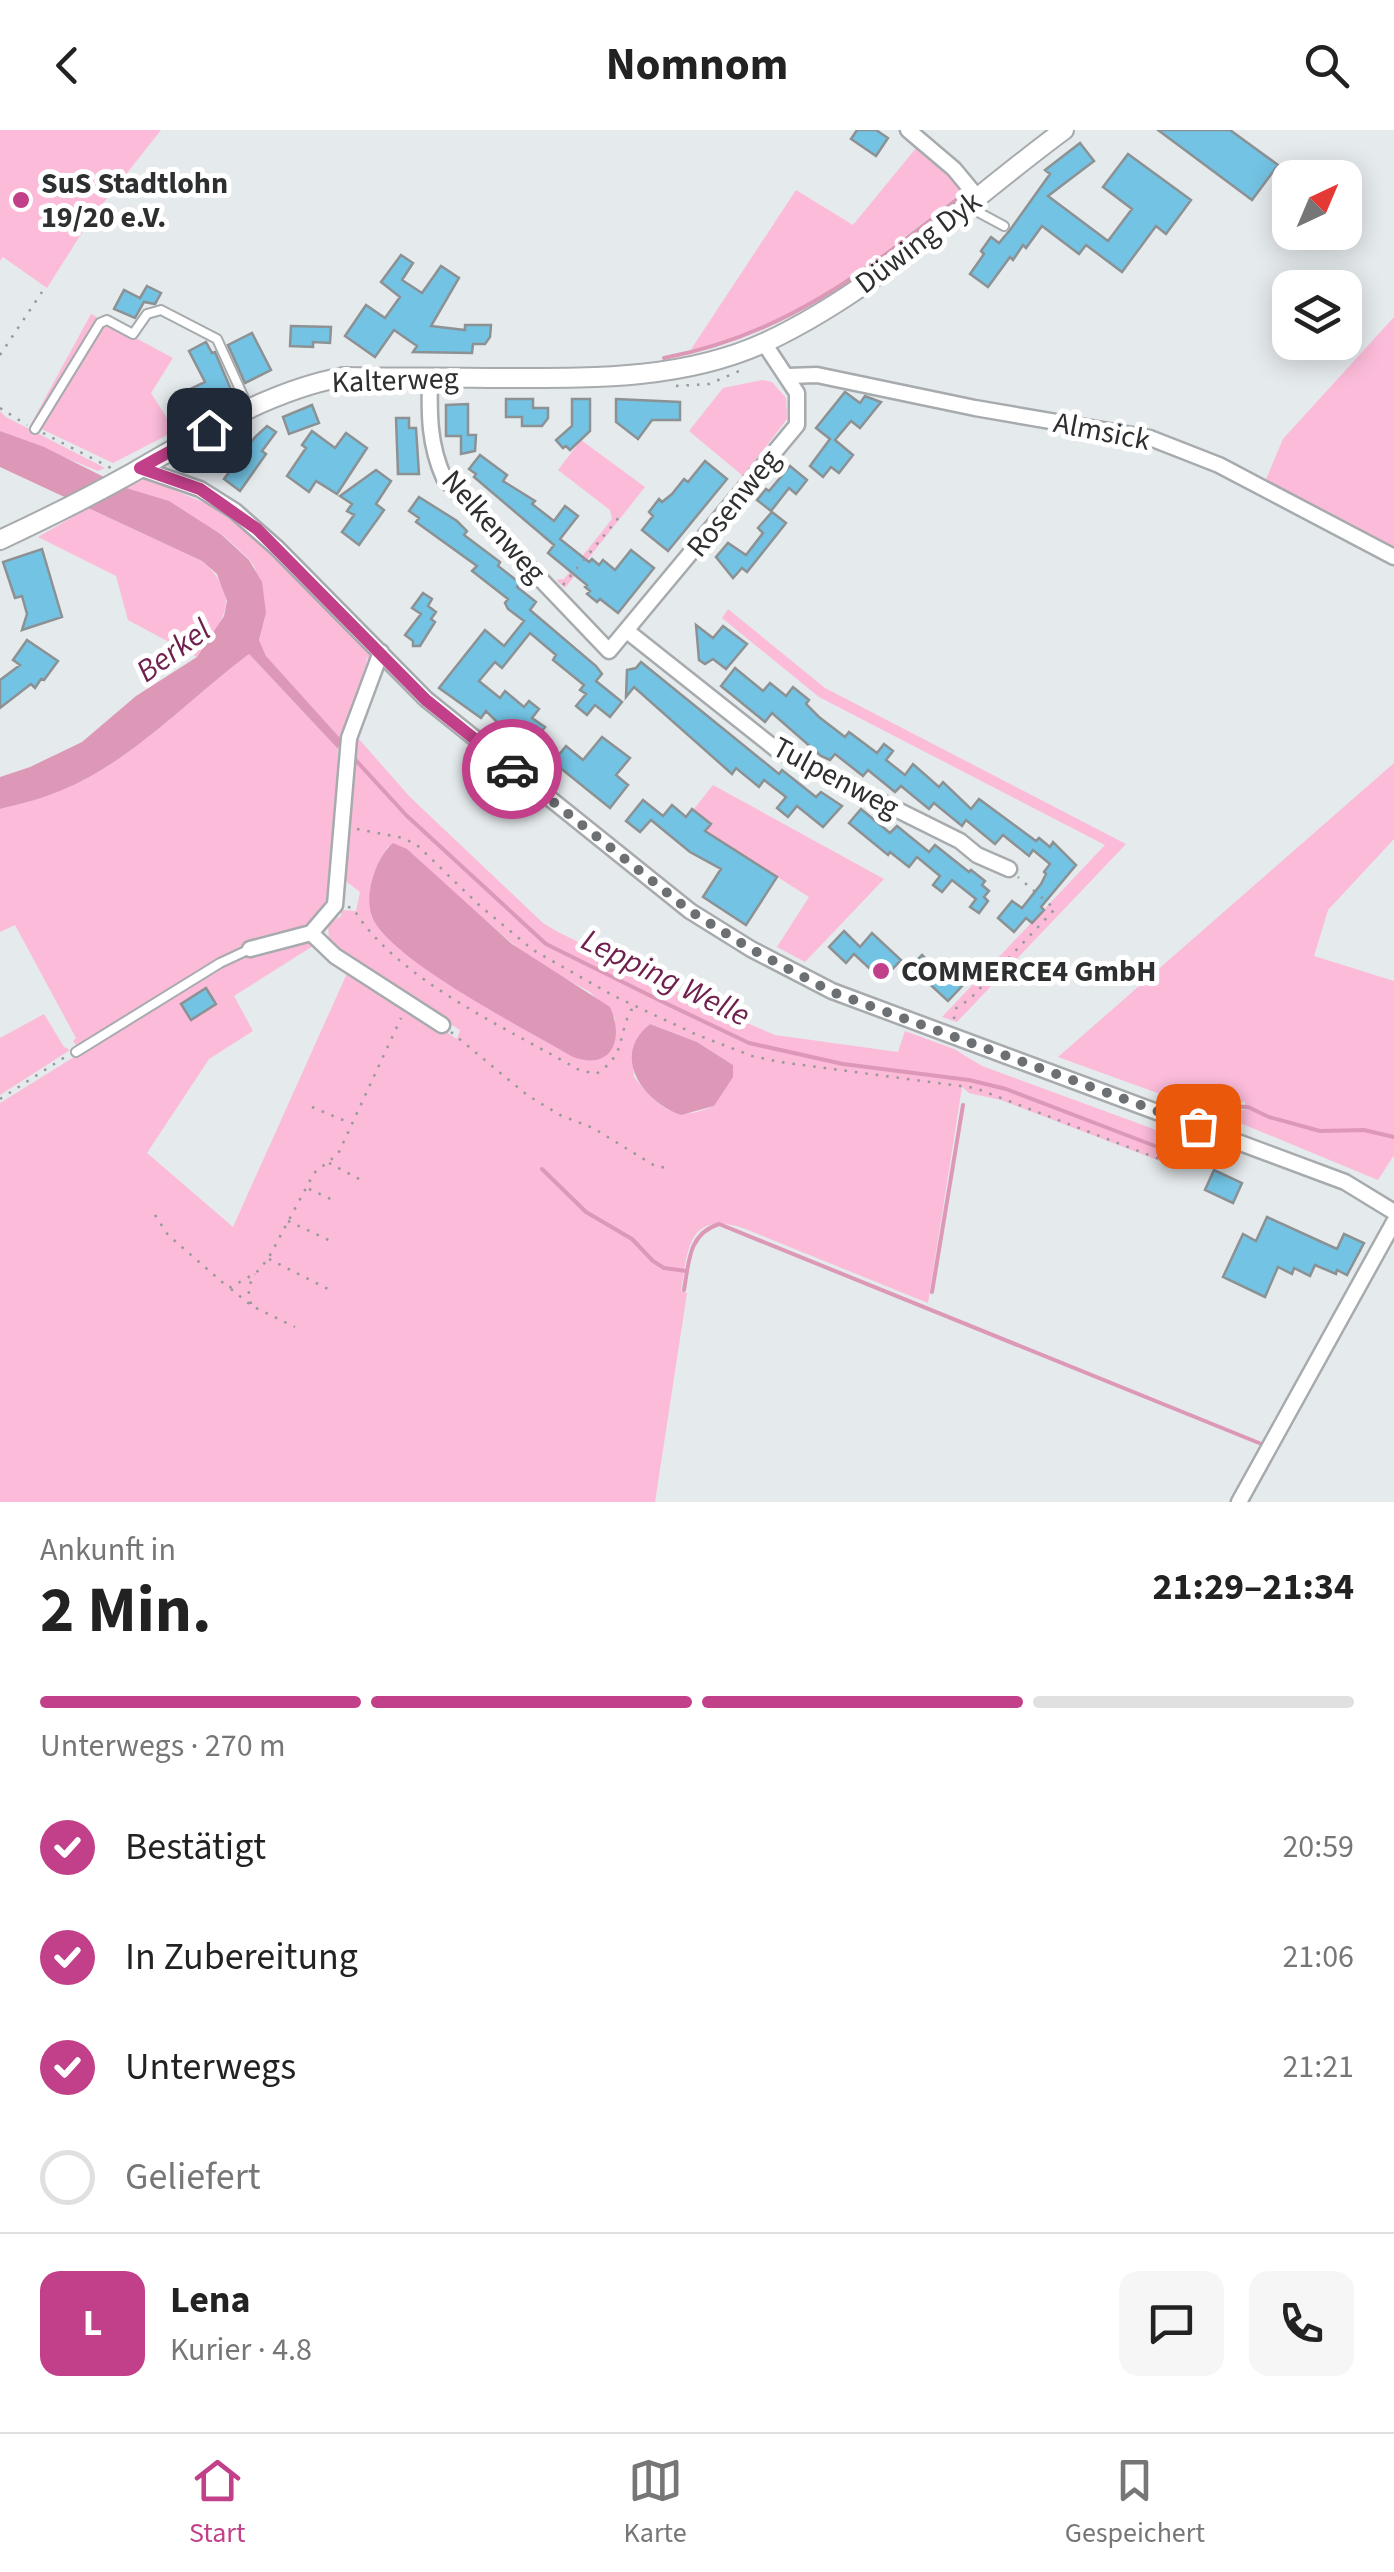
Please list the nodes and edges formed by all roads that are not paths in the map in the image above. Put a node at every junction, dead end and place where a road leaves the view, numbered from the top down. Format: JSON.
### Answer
{"nodes":[{"id":1,"x":908,"y":130,"type":"edge"},
{"id":2,"x":1064,"y":130,"type":"edge"},
{"id":3,"x":974,"y":201,"type":"junction"},
{"id":4,"x":1004,"y":226,"type":"dead end"},
{"id":5,"x":764,"y":343,"type":"junction"},
{"id":6,"x":788,"y":376,"type":"junction"},
{"id":7,"x":430,"y":378,"type":"junction"},
{"id":8,"x":249,"y":409,"type":"junction"},
{"id":9,"x":35,"y":429,"type":"road end"},
{"id":10,"x":129,"y":474,"type":"junction"},
{"id":11,"x":0,"y":540,"type":"edge"},
{"id":12,"x":1394,"y":557,"type":"edge"},
{"id":13,"x":627,"y":631,"type":"junction"},
{"id":14,"x":610,"y":651,"type":"joint"},
{"id":15,"x":381,"y":652,"type":"junction"},
{"id":16,"x":1009,"y":869,"type":"road end"},
{"id":17,"x":311,"y":933,"type":"junction"},
{"id":18,"x":250,"y":949,"type":"joint"},
{"id":19,"x":442,"y":1025,"type":"road end"},
{"id":20,"x":76,"y":1052,"type":"road end"},
{"id":21,"x":1394,"y":1212,"type":"edge"},
{"id":22,"x":1394,"y":1222,"type":"edge"},
{"id":23,"x":1239,"y":1502,"type":"edge"}],
"edges":[{"from":1,"to":3,"type":"street"},
{"from":2,"to":3,"type":"street","name":"Düwing Dyk"},
{"from":3,"to":4,"type":"lane"},
{"from":3,"to":5,"type":"street","name":"Düwing Dyk"},
{"from":5,"to":6,"type":"street","name":"Rosenweg"},
{"from":5,"to":7,"type":"street","name":"Kalterweg"},
{"from":6,"to":12,"type":"street","name":"Almsick"},
{"from":6,"to":13,"type":"street","name":"Rosenweg"},
{"from":7,"to":8,"type":"street","name":"Kalterweg"},
{"from":7,"to":14,"type":"street","name":"Nelkenweg"},
{"from":8,"to":9,"type":"lane"},
{"from":8,"to":10,"type":"street","name":"Kalterweg"},
{"from":10,"to":11,"type":"street","name":"Kalterweg"},
{"from":10,"to":15,"type":"street"},
{"from":13,"to":14,"type":"street","name":"Rosenweg"},
{"from":13,"to":16,"type":"street","name":"Tulpenweg"},
{"from":15,"to":17,"type":"street"},
{"from":15,"to":21,"type":"street"},
{"from":17,"to":18,"type":"street"},
{"from":17,"to":19,"type":"street"},
{"from":18,"to":20,"type":"lane"},
{"from":22,"to":23,"type":"street"}]}
